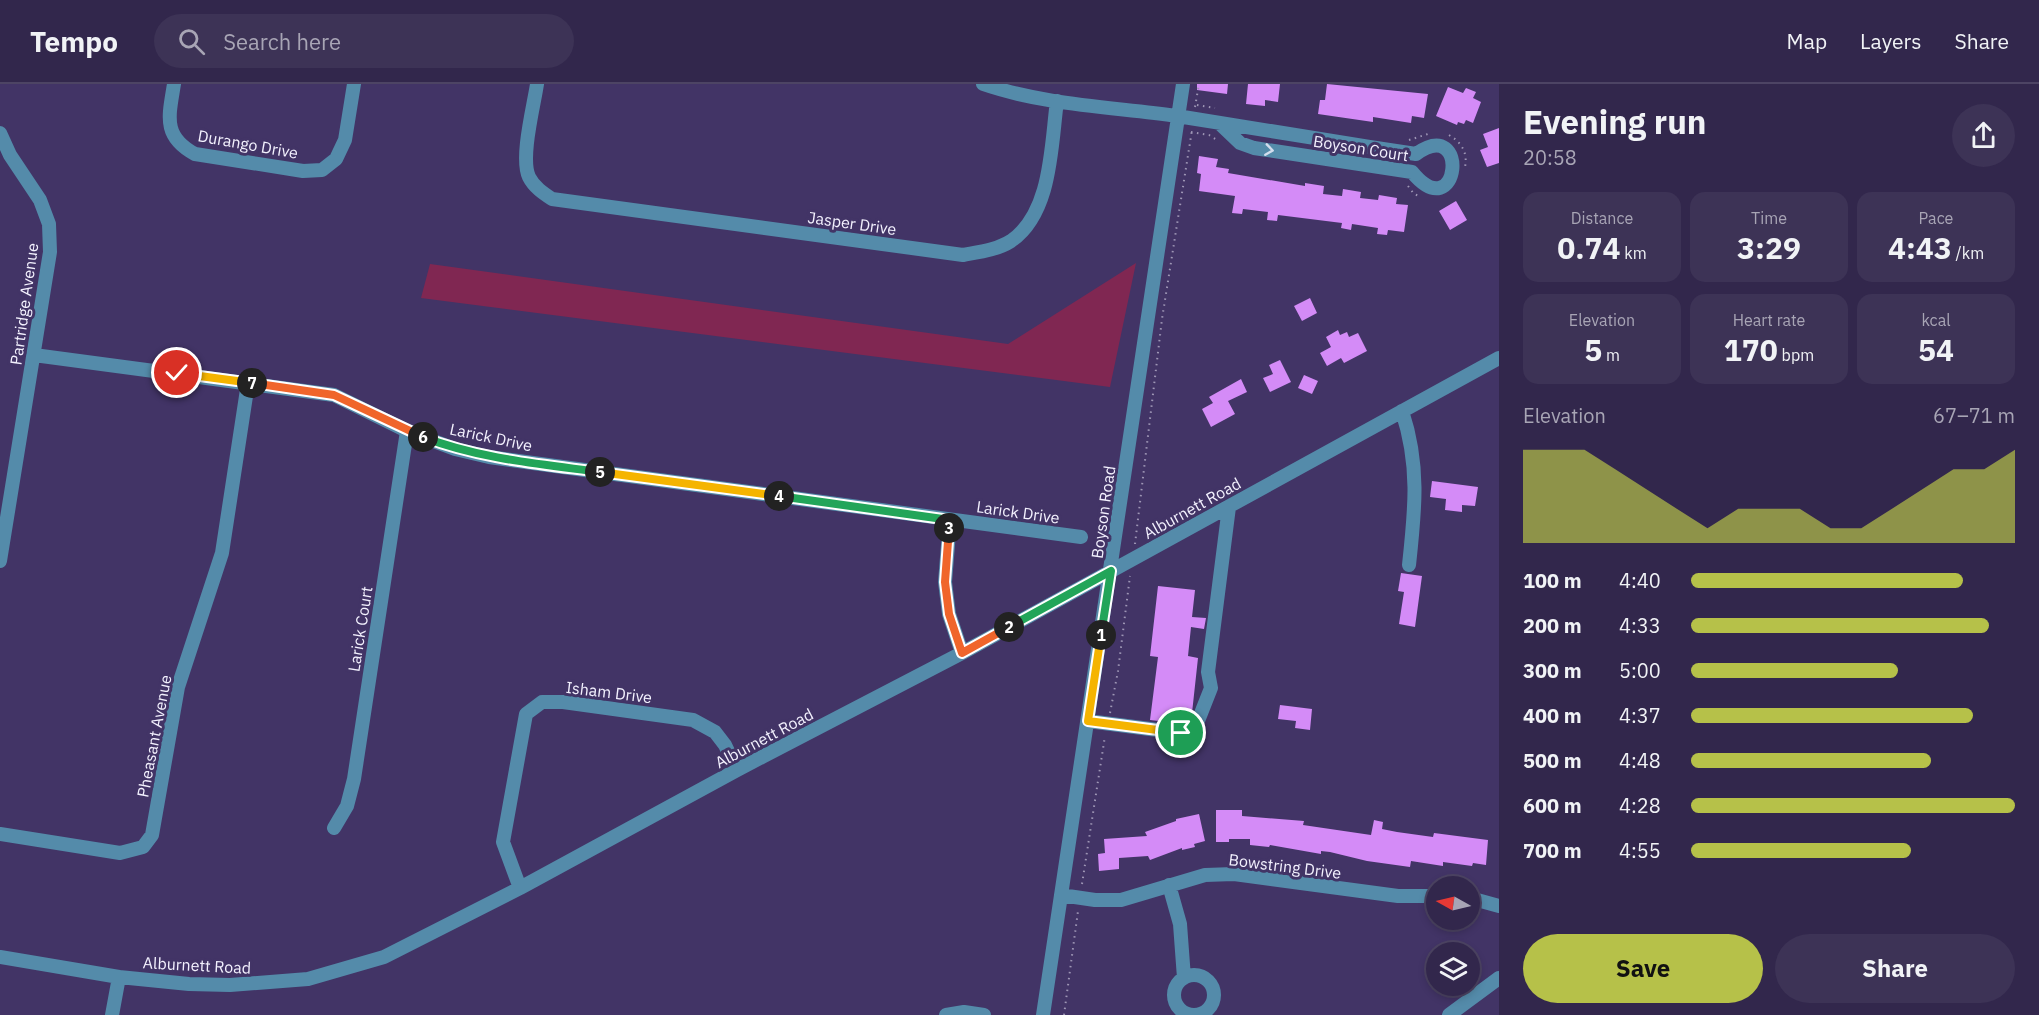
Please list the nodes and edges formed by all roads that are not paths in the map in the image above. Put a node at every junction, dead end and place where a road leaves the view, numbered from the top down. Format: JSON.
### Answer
{"nodes":[{"id":1,"x":174,"y":84,"type":"edge"},
{"id":2,"x":354,"y":84,"type":"edge"},
{"id":3,"x":537,"y":84,"type":"edge"},
{"id":4,"x":983,"y":84,"type":"edge"},
{"id":5,"x":1183,"y":84,"type":"edge"},
{"id":6,"x":1057,"y":101,"type":"junction"},
{"id":7,"x":1178,"y":117,"type":"junction"},
{"id":8,"x":1219,"y":123,"type":"junction"},
{"id":9,"x":0,"y":133,"type":"edge"},
{"id":10,"x":34,"y":354,"type":"junction"},
{"id":11,"x":1499,"y":358,"type":"edge"},
{"id":12,"x":248,"y":383,"type":"junction"},
{"id":13,"x":1402,"y":411,"type":"junction"},
{"id":14,"x":407,"y":431,"type":"junction"},
{"id":15,"x":1229,"y":507,"type":"junction"},
{"id":16,"x":950,"y":520,"type":"junction"},
{"id":17,"x":1081,"y":537,"type":"dead end"},
{"id":18,"x":0,"y":561,"type":"edge"},
{"id":19,"x":1409,"y":565,"type":"dead end"},
{"id":20,"x":1111,"y":571,"type":"junction"},
{"id":21,"x":962,"y":653,"type":"junction"},
{"id":22,"x":1088,"y":721,"type":"junction"},
{"id":23,"x":737,"y":770,"type":"junction"},
{"id":24,"x":334,"y":828,"type":"dead end"},
{"id":25,"x":0,"y":834,"type":"edge"},
{"id":26,"x":1168,"y":885,"type":"junction"},
{"id":27,"x":520,"y":888,"type":"junction"},
{"id":28,"x":1061,"y":895,"type":"junction"},
{"id":29,"x":1426,"y":896,"type":"edge"},
{"id":30,"x":1480,"y":901,"type":"edge"},
{"id":31,"x":1499,"y":906,"type":"edge"},
{"id":32,"x":0,"y":957,"type":"edge"},
{"id":33,"x":119,"y":976,"type":"junction"},
{"id":34,"x":1184,"y":978,"type":"dead end"},
{"id":35,"x":1499,"y":978,"type":"edge"},
{"id":36,"x":112,"y":1015,"type":"edge"},
{"id":37,"x":946,"y":1015,"type":"edge"},
{"id":38,"x":984,"y":1015,"type":"edge"},
{"id":39,"x":1043,"y":1015,"type":"edge"},
{"id":40,"x":1449,"y":1015,"type":"edge"}],
"edges":[{"from":1,"to":2,"type":"street","name":"Durango Drive"},
{"from":3,"to":6,"type":"street","name":"Jasper Drive"},
{"from":4,"to":6,"type":"street"},
{"from":5,"to":7,"type":"street","name":"Boyson Road"},
{"from":6,"to":7,"type":"street"},
{"from":7,"to":8,"type":"street"},
{"from":7,"to":20,"type":"street","name":"Boyson Road"},
{"from":8,"to":8,"type":"street","name":"Boyson Court","one_way":true},
{"from":9,"to":10,"type":"street","name":"Partridge Avenue"},
{"from":10,"to":12,"type":"street","name":"Larick Drive"},
{"from":10,"to":18,"type":"street","name":"Partridge Avenue"},
{"from":11,"to":13,"type":"street","name":"Alburnett Road"},
{"from":12,"to":14,"type":"street","name":"Larick Drive"},
{"from":12,"to":25,"type":"street","name":"Pheasant Avenue"},
{"from":13,"to":15,"type":"street","name":"Alburnett Road"},
{"from":13,"to":19,"type":"street"},
{"from":14,"to":16,"type":"street","name":"Larick Drive"},
{"from":14,"to":24,"type":"street","name":"Larick Court"},
{"from":15,"to":20,"type":"street","name":"Alburnett Road"},
{"from":15,"to":22,"type":"street"},
{"from":16,"to":17,"type":"street","name":"Larick Drive"},
{"from":16,"to":21,"type":"street"},
{"from":20,"to":21,"type":"street","name":"Alburnett Road"},
{"from":20,"to":22,"type":"street","name":"Boyson Road"},
{"from":21,"to":23,"type":"street","name":"Alburnett Road"},
{"from":22,"to":28,"type":"street","name":"Boyson Road"},
{"from":23,"to":27,"type":"street","name":"Alburnett Road"},
{"from":23,"to":27,"type":"street","name":"Isham Drive"},
{"from":26,"to":28,"type":"street","name":"Bowstring Drive"},
{"from":26,"to":29,"type":"street","name":"Bowstring Drive"},
{"from":26,"to":34,"type":"street"},
{"from":27,"to":33,"type":"street","name":"Alburnett Road"},
{"from":28,"to":39,"type":"street","name":"Boyson Road"},
{"from":30,"to":31,"type":"street"},
{"from":32,"to":33,"type":"street","name":"Alburnett Road"},
{"from":33,"to":36,"type":"street"},
{"from":35,"to":40,"type":"street"},
{"from":37,"to":38,"type":"street"}]}
